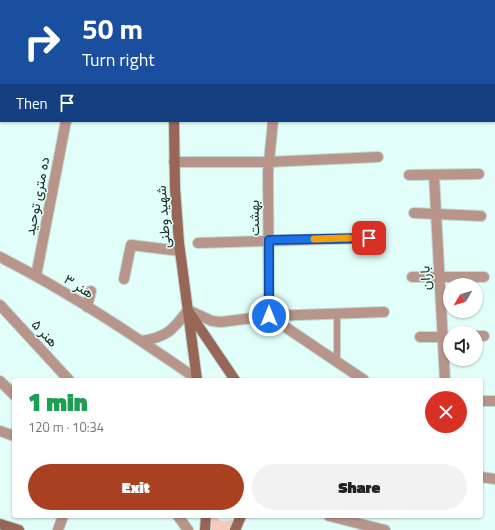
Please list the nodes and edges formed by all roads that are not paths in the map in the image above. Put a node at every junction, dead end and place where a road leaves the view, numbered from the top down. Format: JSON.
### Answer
{"nodes":[{"id":1,"x":66,"y":122,"type":"edge"},
{"id":2,"x":174,"y":122,"type":"edge"},
{"id":3,"x":273,"y":122,"type":"edge"},
{"id":4,"x":378,"y":157,"type":"dead end"},
{"id":5,"x":174,"y":162,"type":"junction"},
{"id":6,"x":268,"y":162,"type":"junction"},
{"id":7,"x":479,"y":174,"type":"dead end"},
{"id":8,"x":409,"y":175,"type":"dead end"},
{"id":9,"x":434,"y":175,"type":"junction"},
{"id":10,"x":414,"y":213,"type":"dead end"},
{"id":11,"x":436,"y":214,"type":"junction"},
{"id":12,"x":481,"y":216,"type":"dead end"},
{"id":13,"x":369,"y":238,"type":"dead end"},
{"id":14,"x":269,"y":240,"type":"junction"},
{"id":15,"x":198,"y":243,"type":"dead end"},
{"id":16,"x":180,"y":251,"type":"junction"},
{"id":17,"x":0,"y":257,"type":"edge"},
{"id":18,"x":36,"y":276,"type":"junction"},
{"id":19,"x":412,"y":277,"type":"dead end"},
{"id":20,"x":484,"y":277,"type":"dead end"},
{"id":21,"x":439,"y":278,"type":"junction"},
{"id":22,"x":124,"y":279,"type":"dead end"},
{"id":23,"x":91,"y":291,"type":"dead end"},
{"id":24,"x":0,"y":305,"type":"edge"},
{"id":25,"x":87,"y":307,"type":"junction"},
{"id":26,"x":188,"y":310,"type":"junction"},
{"id":27,"x":384,"y":312,"type":"dead end"},
{"id":28,"x":337,"y":313,"type":"junction"},
{"id":29,"x":269,"y":316,"type":"junction"},
{"id":30,"x":445,"y":326,"type":"edge"},
{"id":31,"x":420,"y":337,"type":"dead end"},
{"id":32,"x":443,"y":338,"type":"edge"},
{"id":33,"x":142,"y":342,"type":"junction"},
{"id":34,"x":337,"y":362,"type":"junction"},
{"id":35,"x":445,"y":366,"type":"edge"},
{"id":36,"x":67,"y":378,"type":"edge"},
{"id":37,"x":196,"y":378,"type":"edge"},
{"id":38,"x":197,"y":378,"type":"edge"},
{"id":39,"x":234,"y":378,"type":"edge"},
{"id":40,"x":361,"y":378,"type":"edge"},
{"id":41,"x":445,"y":378,"type":"edge"},
{"id":42,"x":0,"y":381,"type":"edge"},
{"id":43,"x":12,"y":393,"type":"edge"},
{"id":44,"x":483,"y":401,"type":"edge"},
{"id":45,"x":495,"y":401,"type":"edge"},
{"id":46,"x":0,"y":431,"type":"edge"},
{"id":47,"x":12,"y":435,"type":"edge"},
{"id":48,"x":483,"y":477,"type":"edge"},
{"id":49,"x":495,"y":479,"type":"edge"},
{"id":50,"x":62,"y":518,"type":"edge"},
{"id":51,"x":179,"y":518,"type":"edge"},
{"id":52,"x":206,"y":518,"type":"edge"},
{"id":53,"x":240,"y":518,"type":"edge"},
{"id":54,"x":337,"y":518,"type":"edge"},
{"id":55,"x":0,"y":524,"type":"edge"},
{"id":56,"x":19,"y":530,"type":"edge"},
{"id":57,"x":58,"y":530,"type":"edge"},
{"id":58,"x":188,"y":530,"type":"edge"},
{"id":59,"x":205,"y":530,"type":"edge"},
{"id":60,"x":235,"y":530,"type":"edge"},
{"id":61,"x":385,"y":530,"type":"edge"}],
"edges":[{"from":1,"to":18,"type":"street","name":"ده متری توحید"},
{"from":2,"to":5,"type":"main road","name":"شهید وطنی"},
{"from":3,"to":6,"type":"street","name":"بهشت"},
{"from":4,"to":6,"type":"street"},
{"from":5,"to":6,"type":"street"},
{"from":5,"to":16,"type":"main road","name":"شهید وطنی"},
{"from":6,"to":14,"type":"street","name":"بهشت"},
{"from":7,"to":9,"type":"street"},
{"from":8,"to":9,"type":"street"},
{"from":9,"to":11,"type":"street","name":"باران"},
{"from":10,"to":11,"type":"street"},
{"from":11,"to":12,"type":"street"},
{"from":11,"to":21,"type":"street","name":"باران"},
{"from":13,"to":14,"type":"street"},
{"from":14,"to":15,"type":"street"},
{"from":14,"to":29,"type":"street","name":"بهشت"},
{"from":16,"to":22,"type":"street"},
{"from":16,"to":26,"type":"main road","name":"شهید وطنی"},
{"from":17,"to":18,"type":"street","name":"هنر ۳"},
{"from":18,"to":25,"type":"street","name":"هنر ۳"},
{"from":19,"to":21,"type":"street"},
{"from":20,"to":21,"type":"street"},
{"from":21,"to":30,"type":"street","name":"باران"},
{"from":23,"to":25,"type":"street"},
{"from":24,"to":36,"type":"street","name":"هنر ۵"},
{"from":25,"to":33,"type":"street","name":"هنر ۳"},
{"from":26,"to":29,"type":"street"},
{"from":26,"to":33,"type":"street"},
{"from":26,"to":38,"type":"main road","name":"شهید وطنی"},
{"from":26,"to":39,"type":"main road"},
{"from":27,"to":28,"type":"street"},
{"from":28,"to":29,"type":"street"},
{"from":28,"to":34,"type":"lane"},
{"from":29,"to":34,"type":"street"},
{"from":31,"to":32,"type":"street"},
{"from":33,"to":37,"type":"street","name":"هنر ۳"},
{"from":34,"to":40,"type":"street"},
{"from":35,"to":41,"type":"street","name":"باران"},
{"from":42,"to":43,"type":"street"},
{"from":44,"to":45,"type":"street"},
{"from":46,"to":47,"type":"street"},
{"from":48,"to":49,"type":"street"},
{"from":50,"to":57,"type":"street"},
{"from":51,"to":58,"type":"street"},
{"from":52,"to":59,"type":"main road"},
{"from":53,"to":60,"type":"main road"},
{"from":54,"to":61,"type":"street"},
{"from":55,"to":56,"type":"main road"}]}
